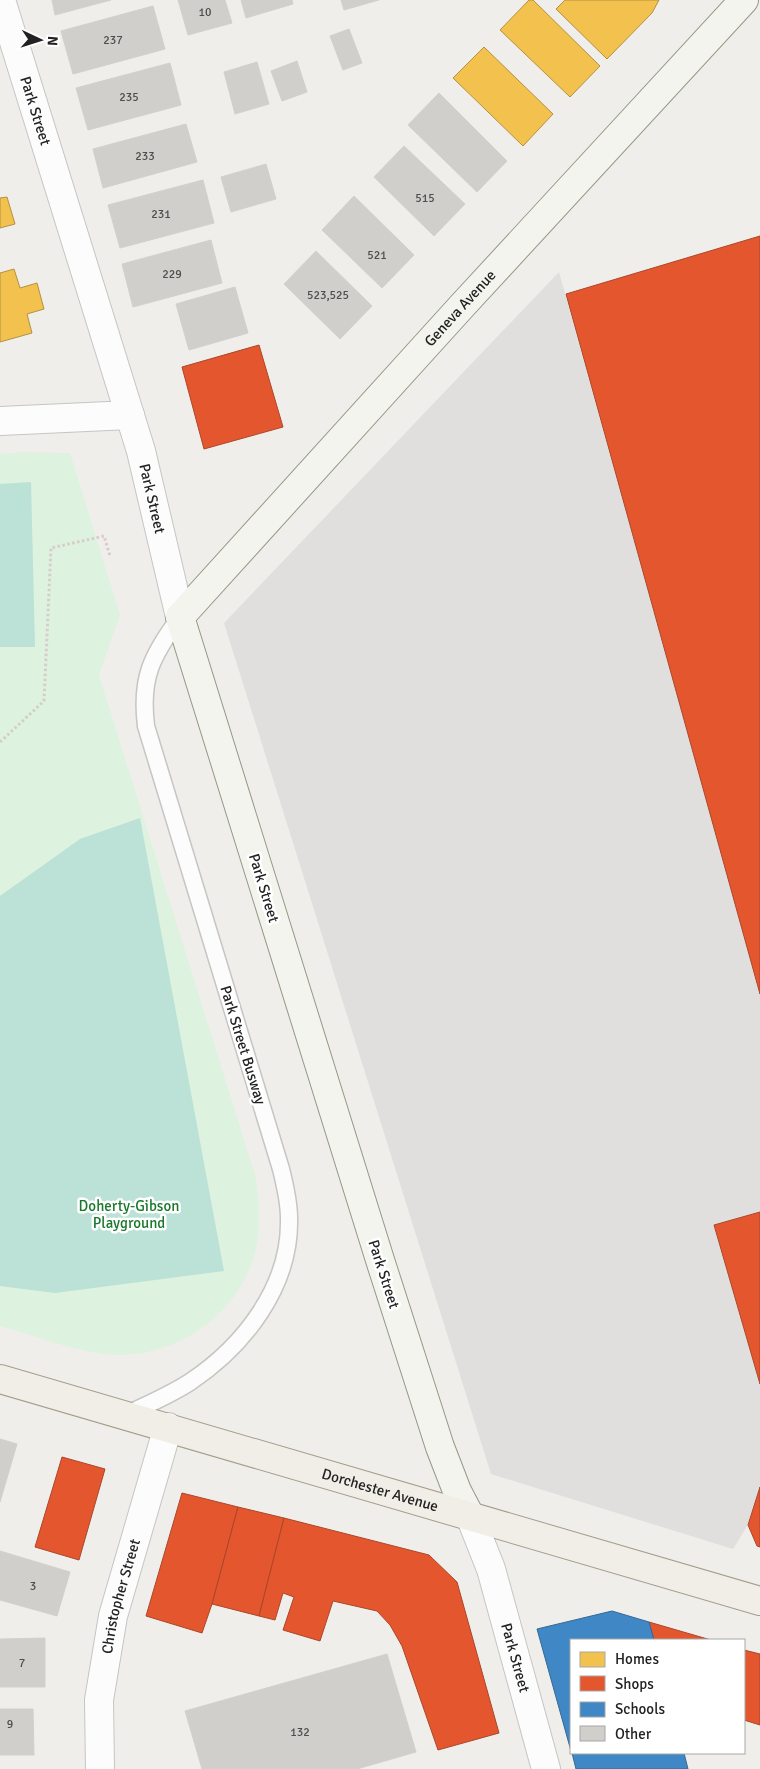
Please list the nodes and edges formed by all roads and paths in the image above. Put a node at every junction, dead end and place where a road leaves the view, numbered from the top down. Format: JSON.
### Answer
{"nodes":[{"id":1,"x":1,"y":0,"type":"edge"},
{"id":2,"x":740,"y":2,"type":"edge"},
{"id":3,"x":130,"y":415,"type":"junction"},
{"id":4,"x":0,"y":421,"type":"edge"},
{"id":5,"x":110,"y":556,"type":"dead end"},
{"id":6,"x":180,"y":617,"type":"junction"},
{"id":7,"x":0,"y":742,"type":"edge"},
{"id":8,"x":0,"y":1379,"type":"edge"},
{"id":9,"x":125,"y":1415,"type":"junction"},
{"id":10,"x":168,"y":1427,"type":"junction"},
{"id":11,"x":470,"y":1516,"type":"junction"},
{"id":12,"x":760,"y":1601,"type":"edge"},
{"id":13,"x":100,"y":1769,"type":"edge"},
{"id":14,"x":546,"y":1769,"type":"edge"}],
"edges":[{"from":1,"to":3,"type":"street","name":"Park Street"},
{"from":2,"to":6,"type":"main road","name":"Geneva Avenue"},
{"from":3,"to":4,"type":"street"},
{"from":3,"to":6,"type":"street","name":"Park Street"},
{"from":5,"to":7,"type":"path"},
{"from":6,"to":9,"type":"lane","name":"Park Street Busway"},
{"from":6,"to":11,"type":"main road","name":"Park Street"},
{"from":8,"to":9,"type":"main road","name":"Dorchester Avenue"},
{"from":9,"to":10,"type":"main road","name":"Dorchester Avenue"},
{"from":10,"to":11,"type":"main road","name":"Dorchester Avenue"},
{"from":10,"to":13,"type":"street","name":"Christopher Street"},
{"from":11,"to":12,"type":"main road","name":"Dorchester Avenue"},
{"from":11,"to":14,"type":"street","name":"Park Street"}]}
